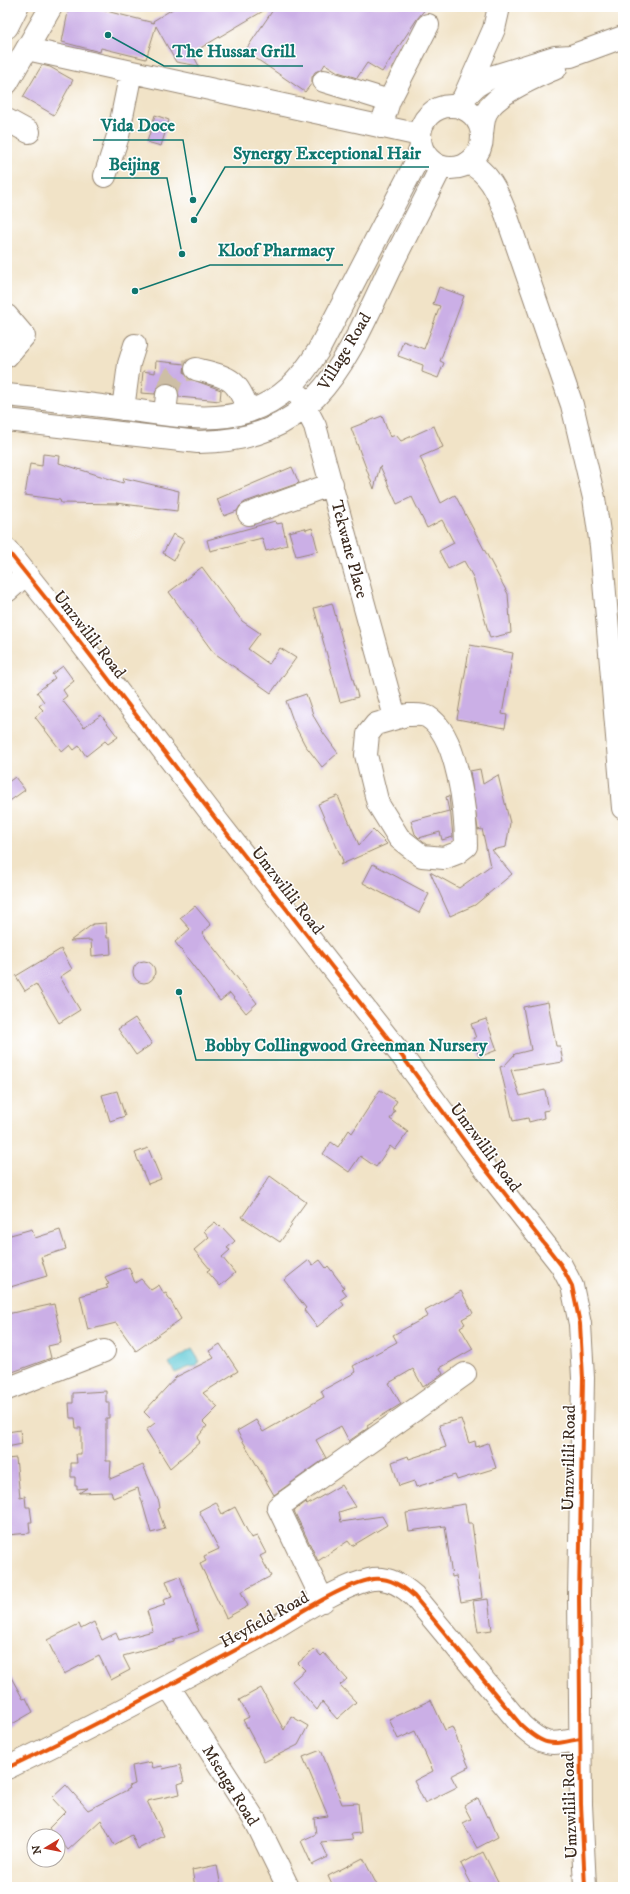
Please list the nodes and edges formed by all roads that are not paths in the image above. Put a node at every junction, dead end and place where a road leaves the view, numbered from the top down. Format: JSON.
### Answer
{"nodes":[{"id":1,"x":17,"y":7,"type":"edge"},
{"id":2,"x":51,"y":7,"type":"edge"},
{"id":3,"x":499,"y":7,"type":"edge"},
{"id":4,"x":428,"y":25,"type":"dead end"},
{"id":5,"x":7,"y":27,"type":"edge"},
{"id":6,"x":623,"y":37,"type":"edge"},
{"id":7,"x":27,"y":49,"type":"junction"},
{"id":8,"x":571,"y":56,"type":"junction"},
{"id":9,"x":131,"y":72,"type":"junction"},
{"id":10,"x":324,"y":81,"type":"dead end"},
{"id":11,"x":7,"y":84,"type":"edge"},
{"id":12,"x":389,"y":102,"type":"junction"},
{"id":13,"x":460,"y":102,"type":"junction"},
{"id":14,"x":7,"y":120,"type":"edge"},
{"id":15,"x":381,"y":127,"type":"junction"},
{"id":16,"x":28,"y":132,"type":"dead end"},
{"id":17,"x":482,"y":134,"type":"junction"},
{"id":18,"x":421,"y":141,"type":"junction"},
{"id":19,"x":468,"y":163,"type":"junction"},
{"id":20,"x":440,"y":167,"type":"junction"},
{"id":21,"x":105,"y":176,"type":"dead end"},
{"id":22,"x":7,"y":316,"type":"edge"},
{"id":23,"x":135,"y":345,"type":"dead end"},
{"id":24,"x":7,"y":356,"type":"edge"},
{"id":25,"x":196,"y":369,"type":"tunnel mouth"},
{"id":26,"x":294,"y":385,"type":"junction"},
{"id":27,"x":7,"y":395,"type":"edge"},
{"id":28,"x":307,"y":407,"type":"junction"},
{"id":29,"x":123,"y":409,"type":"junction"},
{"id":30,"x":249,"y":411,"type":"junction"},
{"id":31,"x":7,"y":420,"type":"edge"},
{"id":32,"x":332,"y":484,"type":"junction"},
{"id":33,"x":249,"y":514,"type":"dead end"},
{"id":34,"x":7,"y":550,"type":"edge"},
{"id":35,"x":26,"y":574,"type":"junction"},
{"id":36,"x":7,"y":591,"type":"edge"},
{"id":37,"x":395,"y":717,"type":"junction"},
{"id":38,"x":623,"y":808,"type":"edge"},
{"id":39,"x":104,"y":1351,"type":"dead end"},
{"id":40,"x":465,"y":1374,"type":"dead end"},
{"id":41,"x":7,"y":1389,"type":"edge"},
{"id":42,"x":323,"y":1600,"type":"junction"},
{"id":43,"x":169,"y":1687,"type":"junction"},
{"id":44,"x":580,"y":1739,"type":"junction"},
{"id":45,"x":7,"y":1768,"type":"edge"},
{"id":46,"x":288,"y":1887,"type":"edge"},
{"id":47,"x":586,"y":1887,"type":"edge"}],
"edges":[{"from":1,"to":5,"type":"main road"},
{"from":2,"to":7,"type":"main road"},
{"from":3,"to":13,"type":"main road"},
{"from":4,"to":12,"type":"main road"},
{"from":6,"to":8,"type":"main road"},
{"from":7,"to":9,"type":"main road"},
{"from":7,"to":11,"type":"main road"},
{"from":8,"to":13,"type":"main road"},
{"from":8,"to":17,"type":"main road"},
{"from":9,"to":15,"type":"main road"},
{"from":9,"to":21,"type":"main road"},
{"from":10,"to":12,"type":"main road"},
{"from":12,"to":15,"type":"main road"},
{"from":13,"to":17,"type":"main road"},
{"from":13,"to":18,"type":"main road"},
{"from":14,"to":16,"type":"main road"},
{"from":15,"to":18,"type":"main road"},
{"from":17,"to":19,"type":"main road"},
{"from":18,"to":20,"type":"main road"},
{"from":18,"to":26,"type":"main road","name":"Village Road"},
{"from":19,"to":20,"type":"main road"},
{"from":19,"to":38,"type":"main road"},
{"from":20,"to":28,"type":"main road","name":"Village Road"},
{"from":22,"to":24,"type":"main road"},
{"from":23,"to":29,"type":"main road"},
{"from":25,"to":30,"type":"main road"},
{"from":26,"to":28,"type":"main road","name":"Tekwane Place"},
{"from":26,"to":30,"type":"main road","name":"Village Road"},
{"from":27,"to":29,"type":"main road","name":"Village Road"},
{"from":28,"to":31,"type":"main road","name":"Village Road"},
{"from":28,"to":32,"type":"main road","name":"Tekwane Place"},
{"from":29,"to":30,"type":"main road","name":"Village Road"},
{"from":32,"to":33,"type":"main road"},
{"from":32,"to":37,"type":"main road","name":"Tekwane Place"},
{"from":34,"to":35,"type":"main road","name":"Umzwilili Road"},
{"from":35,"to":36,"type":"main road"},
{"from":35,"to":44,"type":"main road","name":"Umzwilili Road"},
{"from":37,"to":37,"type":"main road"},
{"from":39,"to":41,"type":"main road"},
{"from":40,"to":42,"type":"main road"},
{"from":42,"to":43,"type":"main road","name":"Heyfield Road"},
{"from":42,"to":44,"type":"main road","name":"Heyfield Road"},
{"from":43,"to":45,"type":"main road","name":"Heyfield Road"},
{"from":43,"to":46,"type":"main road","name":"Msenga Road"},
{"from":44,"to":47,"type":"main road","name":"Umzwilili Road"}]}
